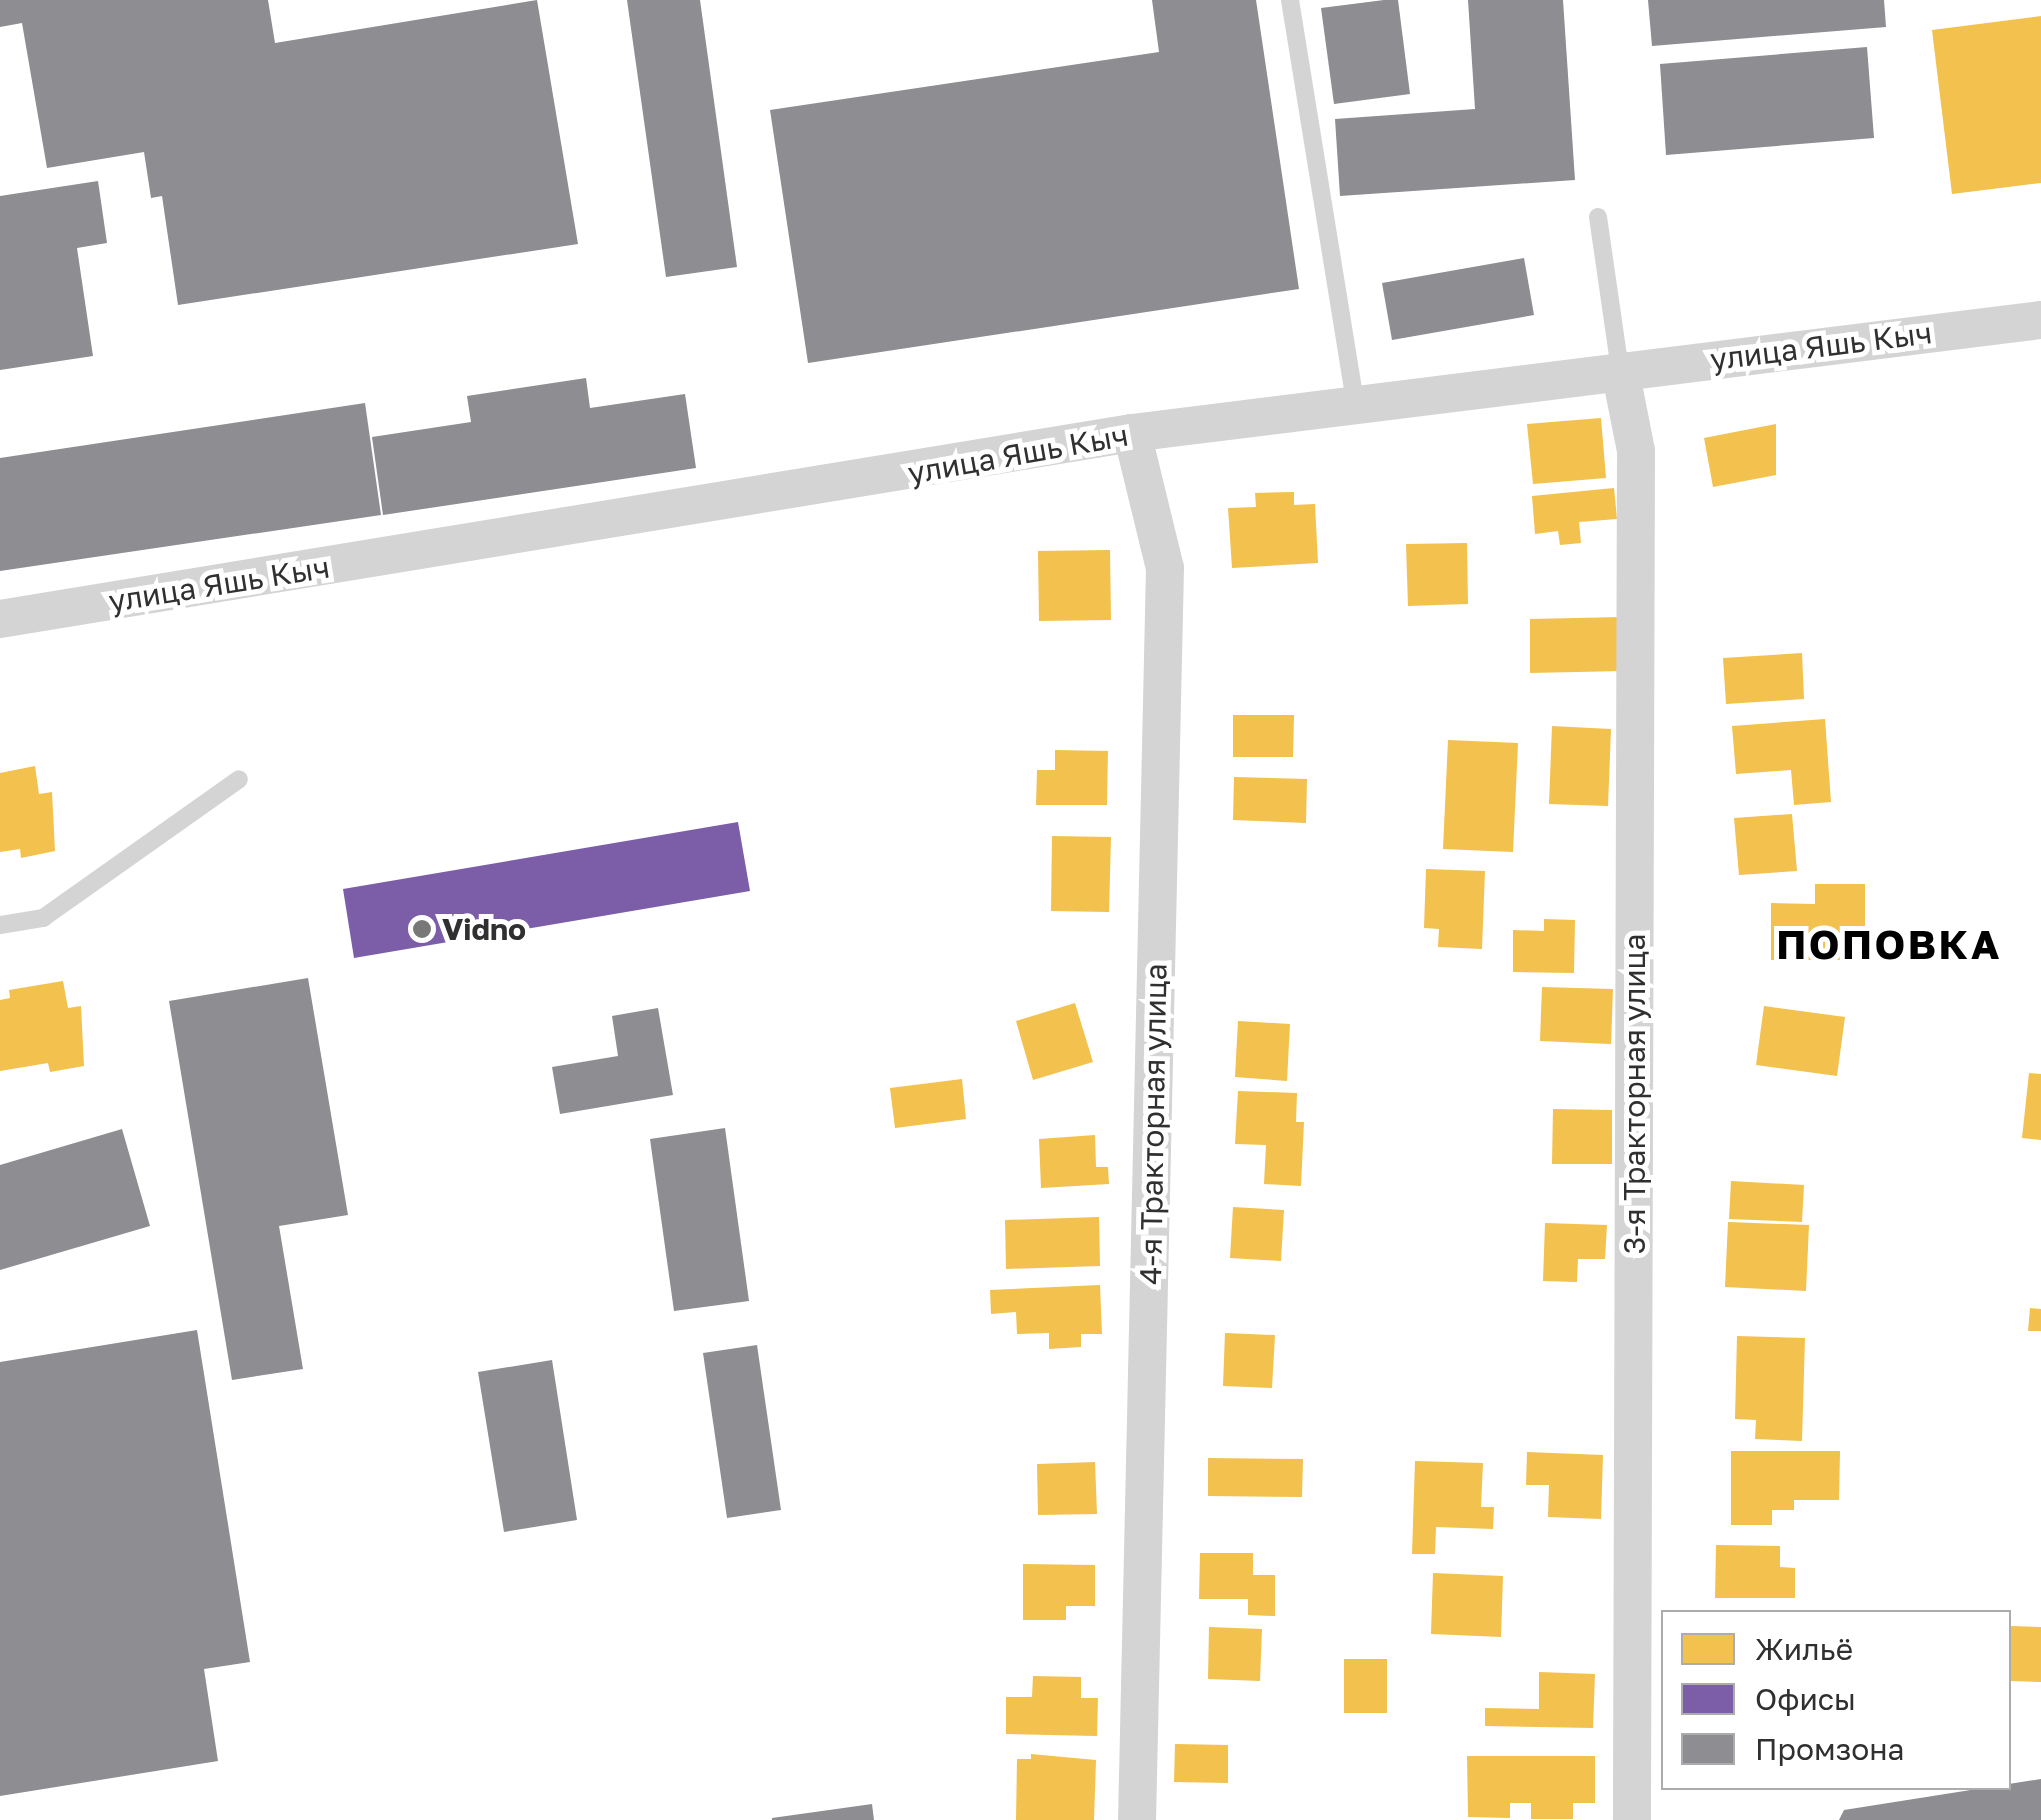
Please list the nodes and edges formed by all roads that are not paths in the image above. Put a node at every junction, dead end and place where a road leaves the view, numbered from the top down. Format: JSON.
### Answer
{"nodes":[{"id":1,"x":1290,"y":0,"type":"edge"},
{"id":2,"x":1598,"y":217,"type":"dead end"},
{"id":3,"x":2041,"y":320,"type":"edge"},
{"id":4,"x":1620,"y":370,"type":"junction"},
{"id":5,"x":1356,"y":409,"type":"junction"},
{"id":6,"x":1132,"y":432,"type":"junction"},
{"id":7,"x":0,"y":619,"type":"edge"},
{"id":8,"x":239,"y":778,"type":"dead end"},
{"id":9,"x":0,"y":926,"type":"edge"},
{"id":10,"x":1137,"y":1820,"type":"edge"},
{"id":11,"x":1632,"y":1820,"type":"edge"}],
"edges":[{"from":1,"to":5,"type":"lane"},
{"from":2,"to":4,"type":"lane"},
{"from":3,"to":4,"type":"street","name":"улица Яшь Кыч"},
{"from":4,"to":5,"type":"street","name":"улица Яшь Кыч"},
{"from":4,"to":11,"type":"street","name":"3-я Тракторная улица"},
{"from":5,"to":6,"type":"street","name":"улица Яшь Кыч"},
{"from":6,"to":7,"type":"street","name":"улица Яшь Кыч"},
{"from":6,"to":10,"type":"street","name":"4-я Тракторная улица"},
{"from":8,"to":9,"type":"lane"}]}
